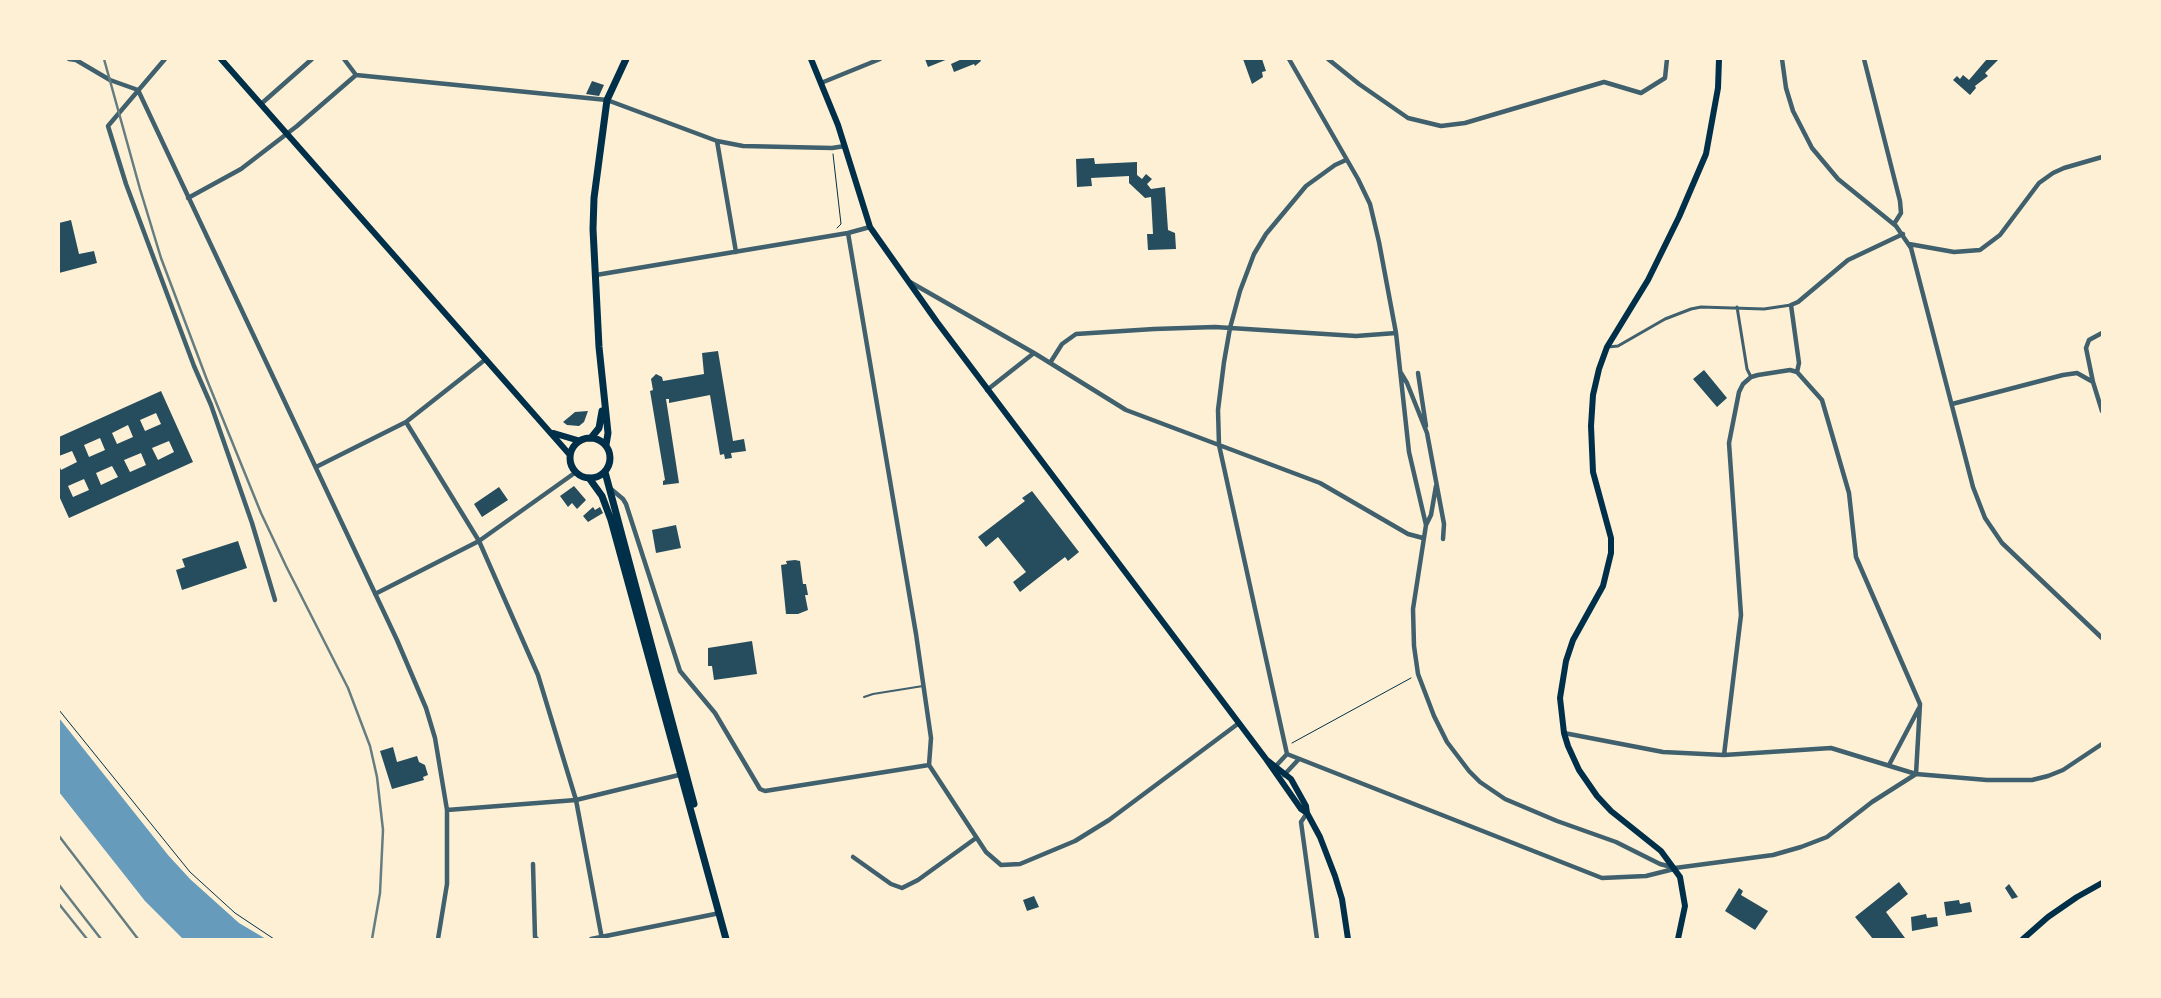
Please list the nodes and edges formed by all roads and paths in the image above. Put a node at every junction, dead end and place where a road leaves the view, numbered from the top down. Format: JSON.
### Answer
{"nodes":[{"id":1,"x":69,"y":59,"type":"edge"},
{"id":2,"x":165,"y":59,"type":"edge"},
{"id":3,"x":222,"y":59,"type":"edge"},
{"id":4,"x":312,"y":59,"type":"edge"},
{"id":5,"x":344,"y":59,"type":"edge"},
{"id":6,"x":626,"y":59,"type":"edge"},
{"id":7,"x":811,"y":59,"type":"edge"},
{"id":8,"x":880,"y":59,"type":"edge"},
{"id":9,"x":1289,"y":59,"type":"edge"},
{"id":10,"x":1328,"y":59,"type":"edge"},
{"id":11,"x":1666,"y":59,"type":"edge"},
{"id":12,"x":1719,"y":59,"type":"edge"},
{"id":13,"x":1782,"y":59,"type":"edge"},
{"id":14,"x":1864,"y":59,"type":"edge"},
{"id":15,"x":356,"y":76,"type":"junction"},
{"id":16,"x":822,"y":83,"type":"junction"},
{"id":17,"x":138,"y":90,"type":"junction"},
{"id":18,"x":607,"y":100,"type":"junction"},
{"id":19,"x":261,"y":104,"type":"junction"},
{"id":20,"x":288,"y":134,"type":"junction"},
{"id":21,"x":717,"y":142,"type":"junction"},
{"id":22,"x":844,"y":146,"type":"junction"},
{"id":23,"x":832,"y":148,"type":"junction"},
{"id":24,"x":2102,"y":157,"type":"edge"},
{"id":25,"x":1346,"y":160,"type":"junction"},
{"id":26,"x":188,"y":198,"type":"junction"},
{"id":27,"x":1894,"y":224,"type":"junction"},
{"id":28,"x":870,"y":227,"type":"junction"},
{"id":29,"x":848,"y":233,"type":"junction"},
{"id":30,"x":836,"y":234,"type":"junction"},
{"id":31,"x":1903,"y":234,"type":"junction"},
{"id":32,"x":1909,"y":244,"type":"junction"},
{"id":33,"x":736,"y":252,"type":"junction"},
{"id":34,"x":596,"y":275,"type":"junction"},
{"id":35,"x":909,"y":282,"type":"junction"},
{"id":36,"x":1790,"y":305,"type":"junction"},
{"id":37,"x":1738,"y":308,"type":"junction"},
{"id":38,"x":1230,"y":328,"type":"junction"},
{"id":39,"x":1396,"y":333,"type":"junction"},
{"id":40,"x":2102,"y":334,"type":"edge"},
{"id":41,"x":1607,"y":347,"type":"junction"},
{"id":42,"x":1034,"y":353,"type":"junction"},
{"id":43,"x":486,"y":359,"type":"junction"},
{"id":44,"x":1050,"y":362,"type":"junction"},
{"id":45,"x":1400,"y":372,"type":"junction"},
{"id":46,"x":1797,"y":372,"type":"junction"},
{"id":47,"x":1418,"y":374,"type":"dead end"},
{"id":48,"x":1751,"y":377,"type":"junction"},
{"id":49,"x":2093,"y":382,"type":"junction"},
{"id":50,"x":988,"y":390,"type":"junction"},
{"id":51,"x":603,"y":398,"type":"junction"},
{"id":52,"x":1952,"y":404,"type":"junction"},
{"id":53,"x":2102,"y":411,"type":"edge"},
{"id":54,"x":406,"y":422,"type":"junction"},
{"id":55,"x":551,"y":432,"type":"junction"},
{"id":56,"x":1427,"y":432,"type":"junction"},
{"id":57,"x":591,"y":438,"type":"junction"},
{"id":58,"x":580,"y":441,"type":"junction"},
{"id":59,"x":606,"y":445,"type":"junction"},
{"id":60,"x":1219,"y":446,"type":"junction"},
{"id":61,"x":570,"y":455,"type":"junction"},
{"id":62,"x":316,"y":467,"type":"junction"},
{"id":63,"x":576,"y":472,"type":"junction"},
{"id":64,"x":605,"y":472,"type":"junction"},
{"id":65,"x":589,"y":478,"type":"junction"},
{"id":66,"x":1436,"y":484,"type":"junction"},
{"id":67,"x":611,"y":489,"type":"junction"},
{"id":68,"x":1426,"y":525,"type":"junction"},
{"id":69,"x":1423,"y":538,"type":"junction"},
{"id":70,"x":1443,"y":539,"type":"dead end"},
{"id":71,"x":479,"y":541,"type":"junction"},
{"id":72,"x":375,"y":594,"type":"junction"},
{"id":73,"x":275,"y":600,"type":"dead end"},
{"id":74,"x":2102,"y":638,"type":"edge"},
{"id":75,"x":1418,"y":674,"type":"junction"},
{"id":76,"x":923,"y":686,"type":"junction"},
{"id":77,"x":864,"y":697,"type":"dead end"},
{"id":78,"x":1920,"y":704,"type":"junction"},
{"id":79,"x":59,"y":710,"type":"edge"},
{"id":80,"x":1239,"y":723,"type":"junction"},
{"id":81,"x":1564,"y":733,"type":"junction"},
{"id":82,"x":2102,"y":744,"type":"edge"},
{"id":83,"x":1286,"y":747,"type":"junction"},
{"id":84,"x":1287,"y":754,"type":"junction"},
{"id":85,"x":1724,"y":755,"type":"junction"},
{"id":86,"x":1299,"y":759,"type":"junction"},
{"id":87,"x":928,"y":765,"type":"junction"},
{"id":88,"x":1890,"y":765,"type":"junction"},
{"id":89,"x":1274,"y":768,"type":"junction"},
{"id":90,"x":684,"y":774,"type":"junction"},
{"id":91,"x":1285,"y":774,"type":"junction"},
{"id":92,"x":1916,"y":774,"type":"junction"},
{"id":93,"x":576,"y":800,"type":"junction"},
{"id":94,"x":447,"y":810,"type":"junction"},
{"id":95,"x":1307,"y":813,"type":"junction"},
{"id":96,"x":976,"y":838,"type":"junction"},
{"id":97,"x":853,"y":857,"type":"dead end"},
{"id":98,"x":533,"y":864,"type":"dead end"},
{"id":99,"x":1675,"y":868,"type":"junction"},
{"id":100,"x":2102,"y":883,"type":"edge"},
{"id":101,"x":720,"y":913,"type":"junction"},
{"id":102,"x":274,"y":939,"type":"edge"},
{"id":103,"x":438,"y":939,"type":"edge"},
{"id":104,"x":537,"y":939,"type":"edge"},
{"id":105,"x":591,"y":939,"type":"edge"},
{"id":106,"x":602,"y":939,"type":"edge"},
{"id":107,"x":726,"y":939,"type":"edge"},
{"id":108,"x":1317,"y":939,"type":"edge"},
{"id":109,"x":1348,"y":939,"type":"edge"},
{"id":110,"x":1678,"y":939,"type":"edge"},
{"id":111,"x":2023,"y":939,"type":"edge"}],
"edges":[{"from":1,"to":17,"type":"street"},
{"from":2,"to":17,"type":"street"},
{"from":3,"to":19,"type":"main road"},
{"from":4,"to":19,"type":"street"},
{"from":5,"to":15,"type":"street"},
{"from":6,"to":18,"type":"main road"},
{"from":7,"to":16,"type":"main road"},
{"from":8,"to":16,"type":"street"},
{"from":9,"to":25,"type":"street"},
{"from":10,"to":11,"type":"street"},
{"from":12,"to":41,"type":"main road"},
{"from":13,"to":27,"type":"street"},
{"from":14,"to":27,"type":"street"},
{"from":15,"to":18,"type":"street"},
{"from":15,"to":20,"type":"street"},
{"from":16,"to":22,"type":"main road"},
{"from":17,"to":26,"type":"street"},
{"from":17,"to":73,"type":"street"},
{"from":18,"to":21,"type":"street"},
{"from":18,"to":34,"type":"main road"},
{"from":19,"to":20,"type":"main road"},
{"from":20,"to":26,"type":"street"},
{"from":20,"to":43,"type":"main road"},
{"from":21,"to":23,"type":"street"},
{"from":21,"to":33,"type":"street"},
{"from":22,"to":23,"type":"street"},
{"from":22,"to":28,"type":"main road"},
{"from":23,"to":30,"type":"path"},
{"from":24,"to":32,"type":"street"},
{"from":25,"to":38,"type":"street"},
{"from":25,"to":39,"type":"street"},
{"from":26,"to":62,"type":"street"},
{"from":27,"to":31,"type":"street"},
{"from":28,"to":29,"type":"street"},
{"from":28,"to":35,"type":"main road"},
{"from":29,"to":30,"type":"street"},
{"from":29,"to":76,"type":"street"},
{"from":30,"to":33,"type":"street"},
{"from":31,"to":32,"type":"street"},
{"from":31,"to":36,"type":"street"},
{"from":32,"to":52,"type":"street"},
{"from":33,"to":34,"type":"street"},
{"from":34,"to":51,"type":"main road"},
{"from":35,"to":42,"type":"street"},
{"from":35,"to":50,"type":"main road"},
{"from":36,"to":37,"type":"street"},
{"from":36,"to":46,"type":"street"},
{"from":37,"to":41,"type":"street"},
{"from":37,"to":48,"type":"street"},
{"from":38,"to":39,"type":"street"},
{"from":38,"to":44,"type":"street"},
{"from":38,"to":60,"type":"street"},
{"from":39,"to":45,"type":"street"},
{"from":40,"to":49,"type":"street"},
{"from":41,"to":81,"type":"main road"},
{"from":42,"to":44,"type":"street"},
{"from":42,"to":50,"type":"street"},
{"from":43,"to":54,"type":"street"},
{"from":43,"to":55,"type":"main road"},
{"from":44,"to":60,"type":"street"},
{"from":45,"to":56,"type":"street"},
{"from":45,"to":68,"type":"street"},
{"from":46,"to":48,"type":"street"},
{"from":46,"to":78,"type":"street"},
{"from":47,"to":56,"type":"street"},
{"from":48,"to":85,"type":"street"},
{"from":49,"to":52,"type":"street"},
{"from":49,"to":53,"type":"street"},
{"from":50,"to":80,"type":"main road"},
{"from":51,"to":57,"type":"main road"},
{"from":51,"to":59,"type":"main road"},
{"from":52,"to":74,"type":"street"},
{"from":54,"to":62,"type":"street"},
{"from":54,"to":71,"type":"street"},
{"from":55,"to":58,"type":"main road"},
{"from":55,"to":61,"type":"main road"},
{"from":56,"to":66,"type":"street"},
{"from":57,"to":58,"type":"main road"},
{"from":57,"to":59,"type":"main road"},
{"from":58,"to":61,"type":"main road"},
{"from":59,"to":64,"type":"main road"},
{"from":60,"to":69,"type":"street"},
{"from":60,"to":83,"type":"street"},
{"from":61,"to":63,"type":"main road"},
{"from":62,"to":72,"type":"street"},
{"from":63,"to":65,"type":"main road"},
{"from":63,"to":71,"type":"street"},
{"from":64,"to":65,"type":"main road"},
{"from":64,"to":67,"type":"main road"},
{"from":65,"to":90,"type":"main road"},
{"from":66,"to":68,"type":"street"},
{"from":66,"to":70,"type":"street"},
{"from":67,"to":87,"type":"street"},
{"from":67,"to":90,"type":"main road"},
{"from":68,"to":69,"type":"street"},
{"from":69,"to":75,"type":"street"},
{"from":71,"to":72,"type":"street"},
{"from":71,"to":93,"type":"street"},
{"from":72,"to":94,"type":"street"},
{"from":75,"to":83,"type":"path"},
{"from":75,"to":99,"type":"street"},
{"from":76,"to":77,"type":"lane"},
{"from":76,"to":87,"type":"street"},
{"from":78,"to":88,"type":"street"},
{"from":78,"to":92,"type":"street"},
{"from":79,"to":102,"type":"path"},
{"from":80,"to":89,"type":"main road"},
{"from":80,"to":96,"type":"street"},
{"from":81,"to":85,"type":"street"},
{"from":81,"to":99,"type":"main road"},
{"from":82,"to":92,"type":"street"},
{"from":83,"to":84,"type":"street"},
{"from":84,"to":86,"type":"street"},
{"from":84,"to":89,"type":"street"},
{"from":85,"to":88,"type":"street"},
{"from":86,"to":91,"type":"street"},
{"from":86,"to":99,"type":"street"},
{"from":87,"to":96,"type":"street"},
{"from":88,"to":92,"type":"street"},
{"from":89,"to":91,"type":"main road"},
{"from":89,"to":95,"type":"main road"},
{"from":90,"to":93,"type":"street"},
{"from":90,"to":101,"type":"main road"},
{"from":91,"to":95,"type":"main road"},
{"from":92,"to":99,"type":"street"},
{"from":93,"to":94,"type":"street"},
{"from":93,"to":106,"type":"street"},
{"from":94,"to":103,"type":"street"},
{"from":95,"to":108,"type":"street"},
{"from":95,"to":109,"type":"main road"},
{"from":96,"to":97,"type":"street"},
{"from":98,"to":104,"type":"street"},
{"from":99,"to":110,"type":"main road"},
{"from":100,"to":111,"type":"main road"},
{"from":101,"to":106,"type":"street"},
{"from":101,"to":107,"type":"main road"},
{"from":105,"to":106,"type":"street"}]}
